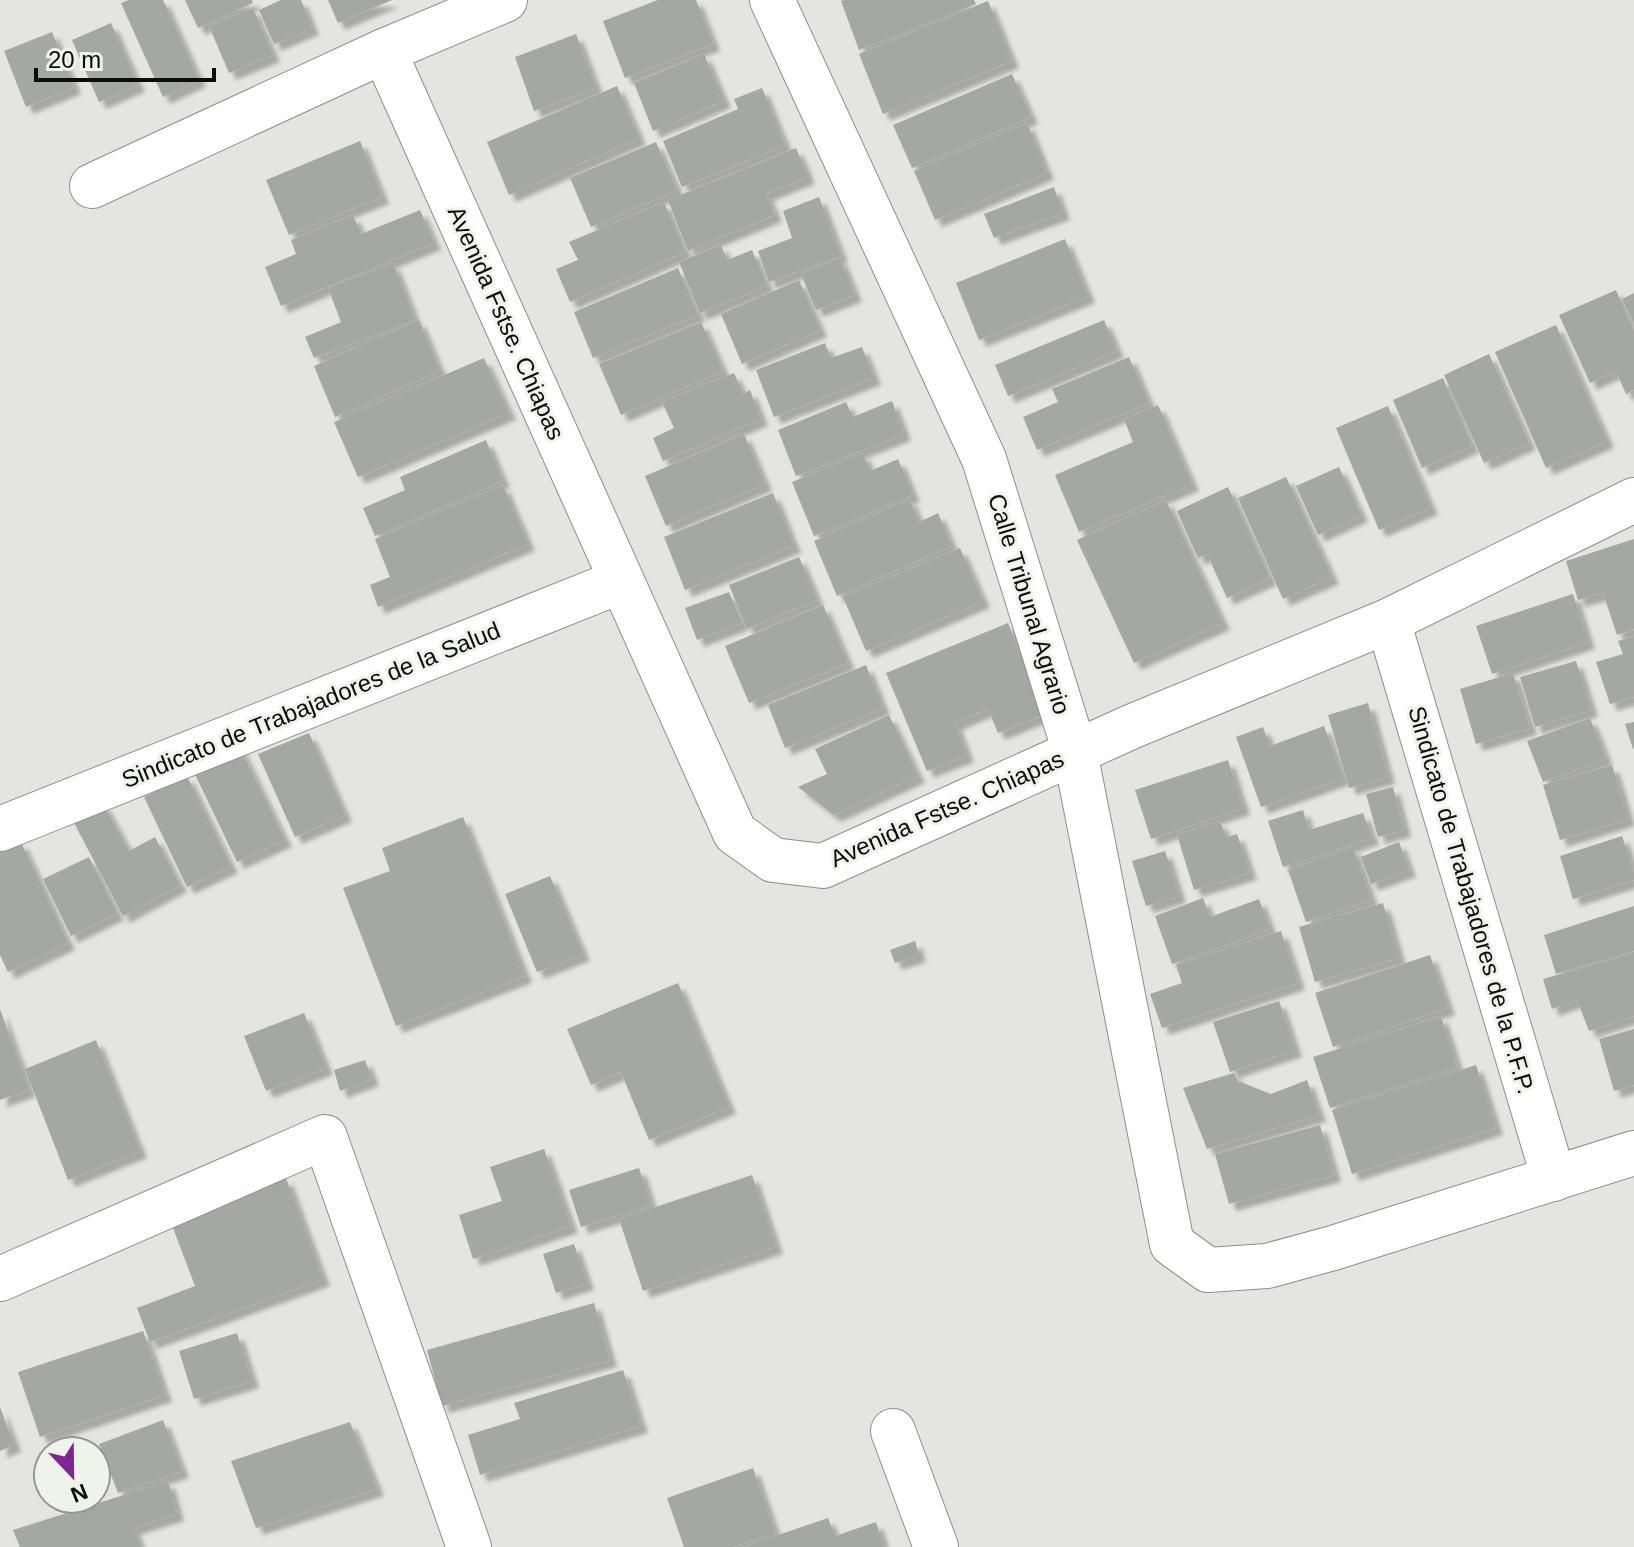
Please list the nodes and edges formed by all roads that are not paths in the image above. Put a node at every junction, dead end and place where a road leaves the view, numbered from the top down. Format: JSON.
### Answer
{"nodes":[{"id":1,"x":505,"y":0,"type":"edge"},
{"id":2,"x":772,"y":0,"type":"edge"},
{"id":3,"x":384,"y":51,"type":"junction"},
{"id":4,"x":92,"y":186,"type":"dead end"},
{"id":5,"x":1634,"y":500,"type":"edge"},
{"id":6,"x":621,"y":581,"type":"junction"},
{"id":7,"x":1388,"y":621,"type":"junction"},
{"id":8,"x":1075,"y":752,"type":"junction"},
{"id":9,"x":0,"y":829,"type":"edge"},
{"id":10,"x":1634,"y":1153,"type":"edge"},
{"id":11,"x":1554,"y":1179,"type":"junction"},
{"id":12,"x":0,"y":1279,"type":"edge"},
{"id":13,"x":893,"y":1431,"type":"dead end"},
{"id":14,"x":469,"y":1547,"type":"edge"},
{"id":15,"x":936,"y":1547,"type":"edge"}],
"edges":[{"from":1,"to":3,"type":"street"},
{"from":2,"to":8,"type":"street","name":"Calle Tribunal Agrario"},
{"from":3,"to":4,"type":"street"},
{"from":3,"to":6,"type":"street","name":"Avenida Fstse. Chiapas"},
{"from":5,"to":7,"type":"street","name":"Avenida Fstse. Chiapas"},
{"from":6,"to":8,"type":"street","name":"Avenida Fstse. Chiapas"},
{"from":6,"to":9,"type":"street","name":"Sindicato de Trabajadores de la Salud"},
{"from":7,"to":8,"type":"street","name":"Avenida Fstse. Chiapas"},
{"from":7,"to":11,"type":"street","name":"Sindicato de Trabajadores de la P.F.P."},
{"from":8,"to":11,"type":"street","name":"Calle Tribunal Agrario"},
{"from":10,"to":11,"type":"street"},
{"from":12,"to":14,"type":"street"},
{"from":13,"to":15,"type":"street"}]}
